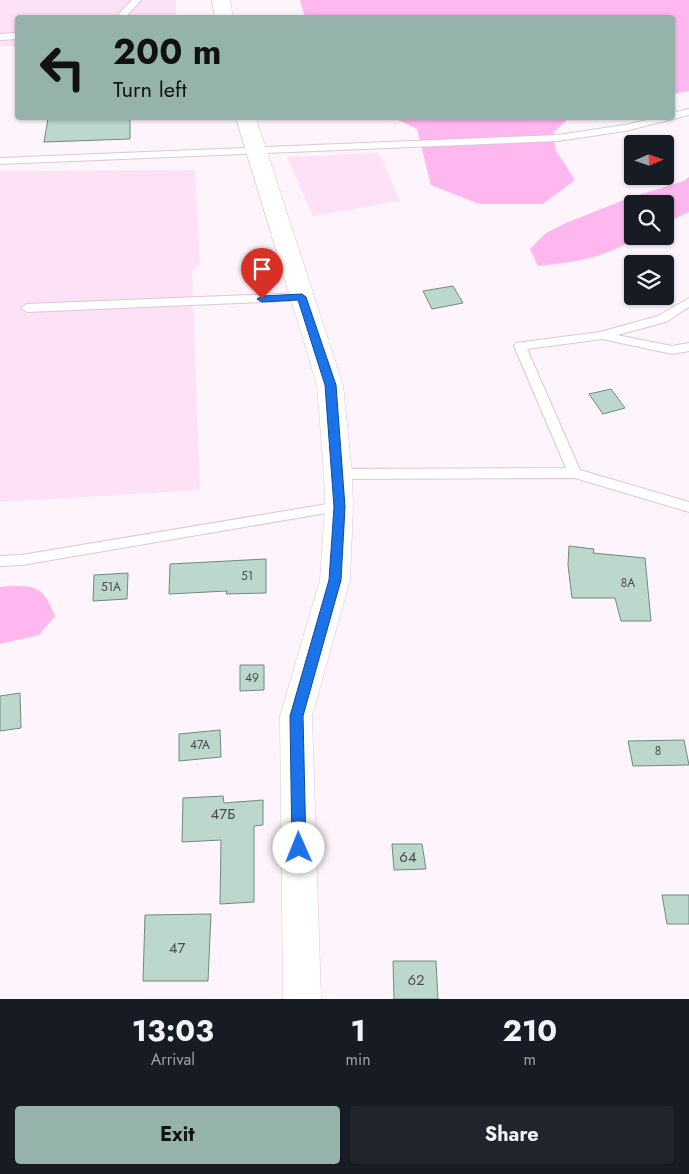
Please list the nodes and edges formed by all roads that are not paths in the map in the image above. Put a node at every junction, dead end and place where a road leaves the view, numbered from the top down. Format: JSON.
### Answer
{"nodes":[{"id":1,"x":137,"y":0,"type":"edge"},
{"id":2,"x":221,"y":0,"type":"edge"},
{"id":3,"x":122,"y":15,"type":"edge"},
{"id":4,"x":224,"y":15,"type":"edge"},
{"id":5,"x":15,"y":36,"type":"edge"},
{"id":6,"x":0,"y":37,"type":"edge"},
{"id":7,"x":689,"y":112,"type":"edge"},
{"id":8,"x":675,"y":115,"type":"edge"},
{"id":9,"x":247,"y":120,"type":"edge"},
{"id":10,"x":658,"y":120,"type":"edge"},
{"id":11,"x":255,"y":152,"type":"junction"},
{"id":12,"x":0,"y":161,"type":"edge"},
{"id":13,"x":302,"y":297,"type":"junction"},
{"id":14,"x":689,"y":302,"type":"edge"},
{"id":15,"x":27,"y":308,"type":"dead end"},
{"id":16,"x":600,"y":336,"type":"junction"},
{"id":17,"x":689,"y":347,"type":"edge"},
{"id":18,"x":575,"y":473,"type":"junction"},
{"id":19,"x":338,"y":474,"type":"junction"},
{"id":20,"x":339,"y":507,"type":"junction"},
{"id":21,"x":689,"y":507,"type":"edge"},
{"id":22,"x":0,"y":561,"type":"edge"},
{"id":23,"x":302,"y":999,"type":"edge"}],
"edges":[{"from":1,"to":3,"type":"lane"},
{"from":2,"to":4,"type":"street"},
{"from":5,"to":6,"type":"lane"},
{"from":7,"to":8,"type":"lane"},
{"from":9,"to":11,"type":"street"},
{"from":10,"to":11,"type":"lane"},
{"from":11,"to":12,"type":"lane"},
{"from":11,"to":13,"type":"street"},
{"from":13,"to":15,"type":"lane"},
{"from":13,"to":19,"type":"street"},
{"from":14,"to":16,"type":"lane"},
{"from":16,"to":17,"type":"lane"},
{"from":16,"to":18,"type":"lane"},
{"from":18,"to":19,"type":"lane"},
{"from":18,"to":21,"type":"lane"},
{"from":19,"to":20,"type":"street"},
{"from":20,"to":22,"type":"lane"},
{"from":20,"to":23,"type":"street"}]}
